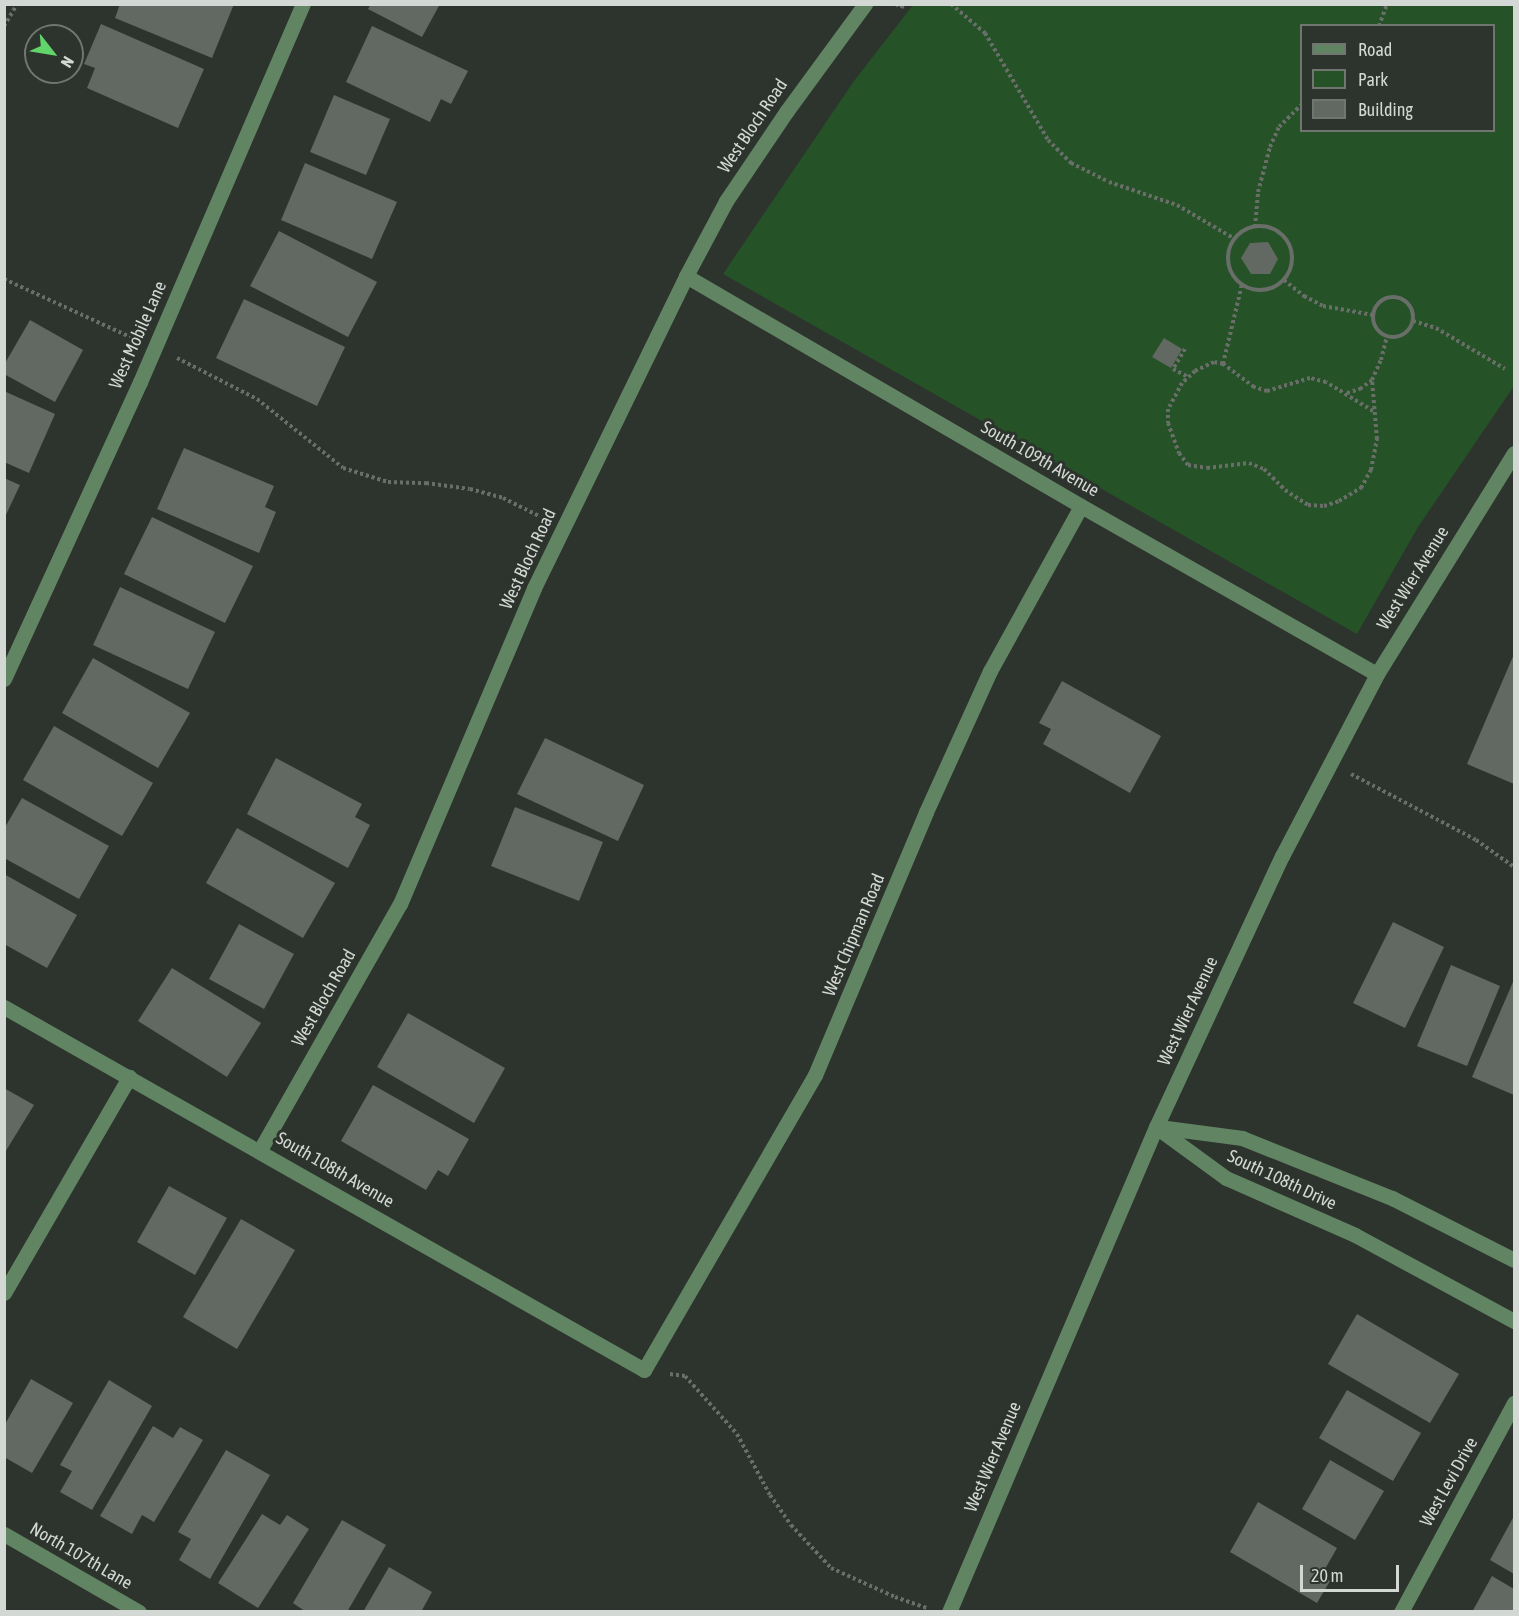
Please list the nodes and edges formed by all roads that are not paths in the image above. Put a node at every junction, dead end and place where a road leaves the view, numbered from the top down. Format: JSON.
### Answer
{"nodes":[{"id":1,"x":303,"y":4,"type":"edge"},
{"id":2,"x":865,"y":4,"type":"edge"},
{"id":3,"x":686,"y":276,"type":"junction"},
{"id":4,"x":1515,"y":453,"type":"edge"},
{"id":5,"x":1081,"y":506,"type":"junction"},
{"id":6,"x":1377,"y":674,"type":"junction"},
{"id":7,"x":4,"y":679,"type":"edge"},
{"id":8,"x":4,"y":1007,"type":"edge"},
{"id":9,"x":129,"y":1077,"type":"junction"},
{"id":10,"x":1156,"y":1127,"type":"junction"},
{"id":11,"x":260,"y":1150,"type":"junction"},
{"id":12,"x":1515,"y":1260,"type":"edge"},
{"id":13,"x":4,"y":1293,"type":"edge"},
{"id":14,"x":1515,"y":1322,"type":"edge"},
{"id":15,"x":644,"y":1370,"type":"joint"},
{"id":16,"x":1515,"y":1402,"type":"edge"},
{"id":17,"x":4,"y":1534,"type":"edge"},
{"id":18,"x":138,"y":1611,"type":"edge"},
{"id":19,"x":949,"y":1611,"type":"edge"},
{"id":20,"x":1401,"y":1611,"type":"edge"}],
"edges":[{"from":1,"to":7,"type":"street","name":"West Mobile Lane"},
{"from":2,"to":3,"type":"street","name":"West Bloch Road"},
{"from":3,"to":5,"type":"street","name":"South 109th Avenue"},
{"from":3,"to":11,"type":"street","name":"West Bloch Road"},
{"from":4,"to":6,"type":"street","name":"West Wier Avenue"},
{"from":5,"to":6,"type":"street","name":"South 109th Avenue"},
{"from":5,"to":15,"type":"street","name":"West Chipman Road"},
{"from":6,"to":10,"type":"street","name":"West Wier Avenue"},
{"from":8,"to":9,"type":"street","name":"South 108th Avenue"},
{"from":9,"to":11,"type":"street","name":"South 108th Avenue"},
{"from":9,"to":13,"type":"street"},
{"from":10,"to":12,"type":"street","name":"South 108th Drive"},
{"from":10,"to":14,"type":"street","name":"South 108th Drive"},
{"from":10,"to":19,"type":"street","name":"West Wier Avenue"},
{"from":11,"to":15,"type":"street","name":"South 108th Avenue"},
{"from":16,"to":20,"type":"street","name":"West Levi Drive"},
{"from":17,"to":18,"type":"street","name":"North 107th Lane"}]}
